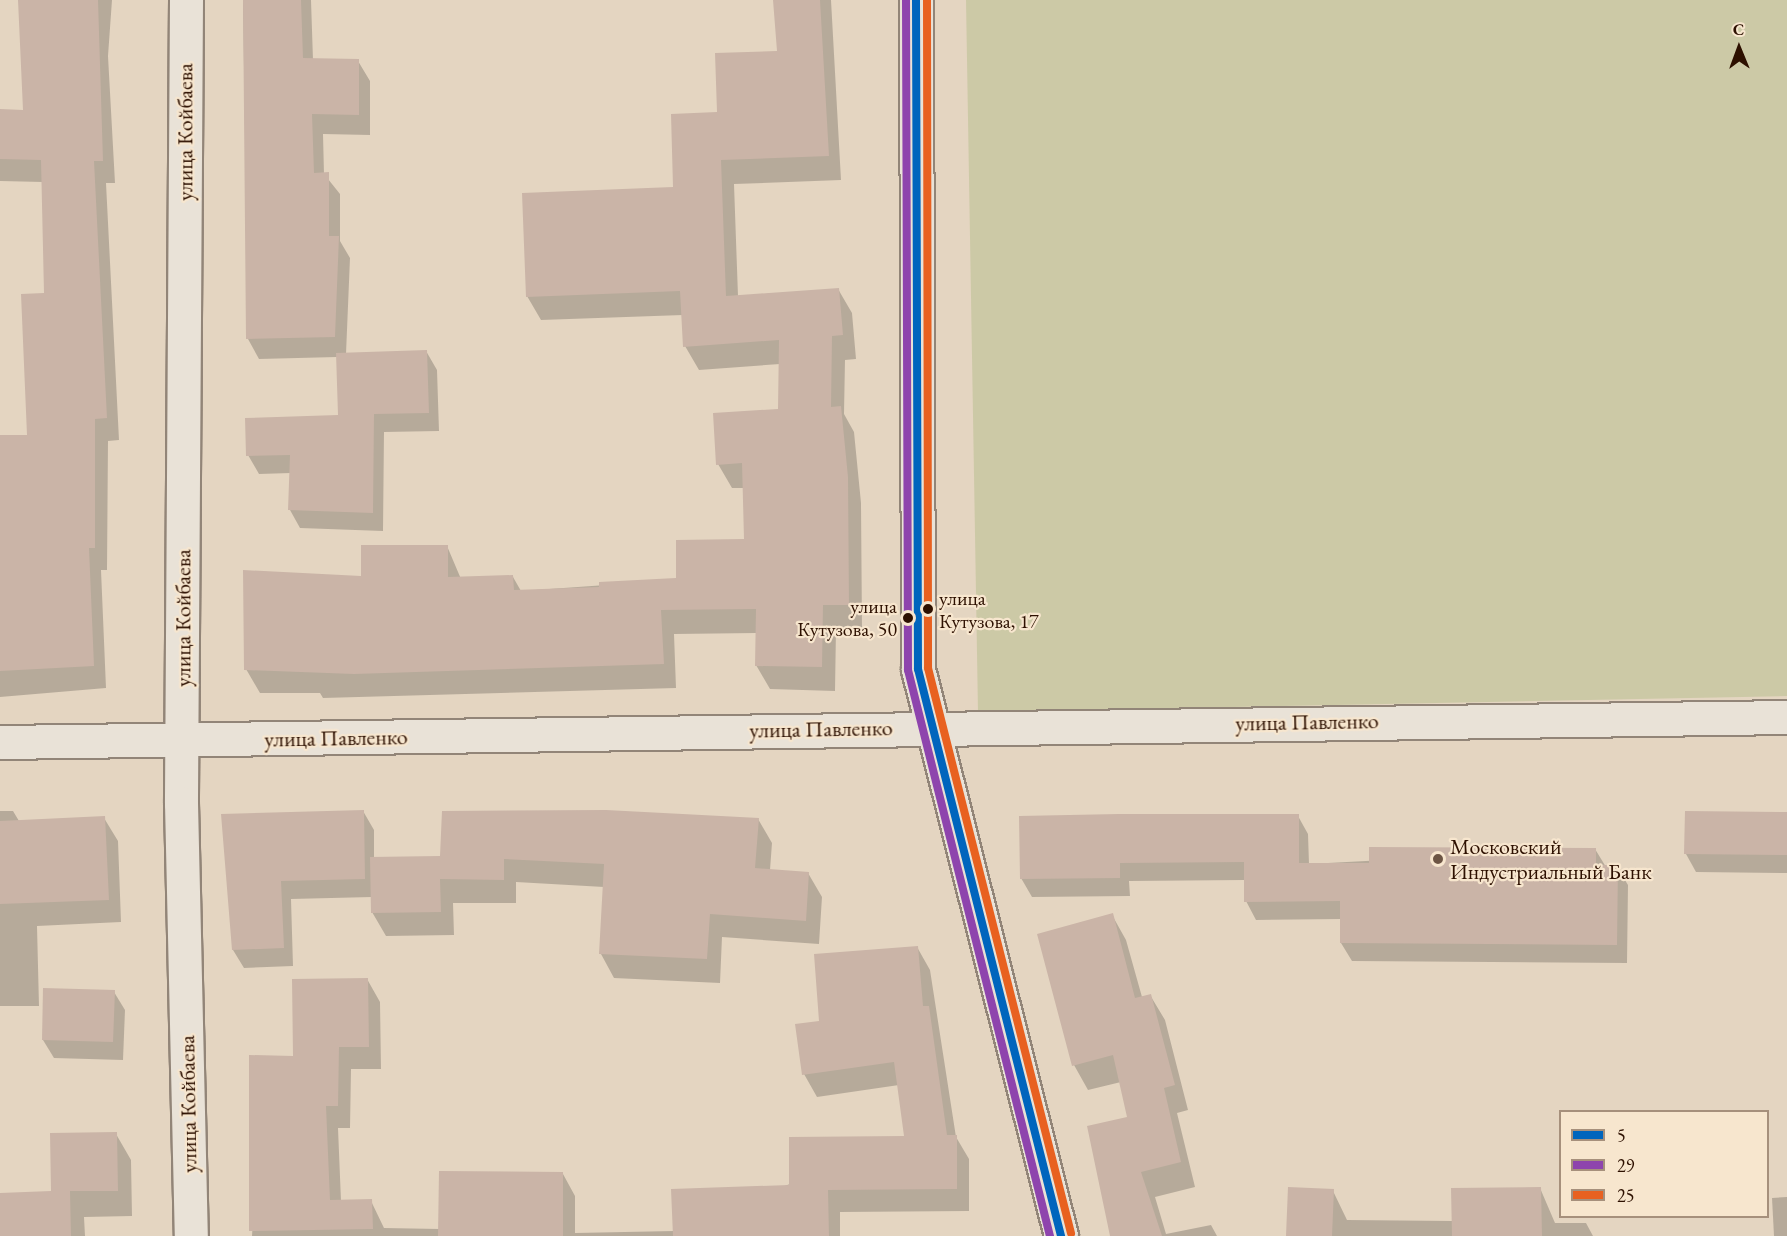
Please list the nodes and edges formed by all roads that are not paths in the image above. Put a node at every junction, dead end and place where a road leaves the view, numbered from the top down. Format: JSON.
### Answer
{"nodes":[{"id":1,"x":186,"y":0,"type":"edge"},
{"id":2,"x":916,"y":0,"type":"edge"},
{"id":3,"x":1787,"y":717,"type":"edge"},
{"id":4,"x":932,"y":725,"type":"junction"},
{"id":5,"x":183,"y":741,"type":"junction"},
{"id":6,"x":0,"y":742,"type":"edge"},
{"id":7,"x":191,"y":1236,"type":"edge"},
{"id":8,"x":1061,"y":1236,"type":"edge"}],
"edges":[{"from":1,"to":5,"type":"street","name":"улица Койбаева"},
{"from":2,"to":4,"type":"street"},
{"from":3,"to":4,"type":"street","name":"улица Павленко"},
{"from":4,"to":5,"type":"street","name":"улица Павленко"},
{"from":4,"to":8,"type":"street"},
{"from":5,"to":6,"type":"street","name":"улица Павленко"},
{"from":5,"to":7,"type":"street","name":"улица Койбаева"}]}
